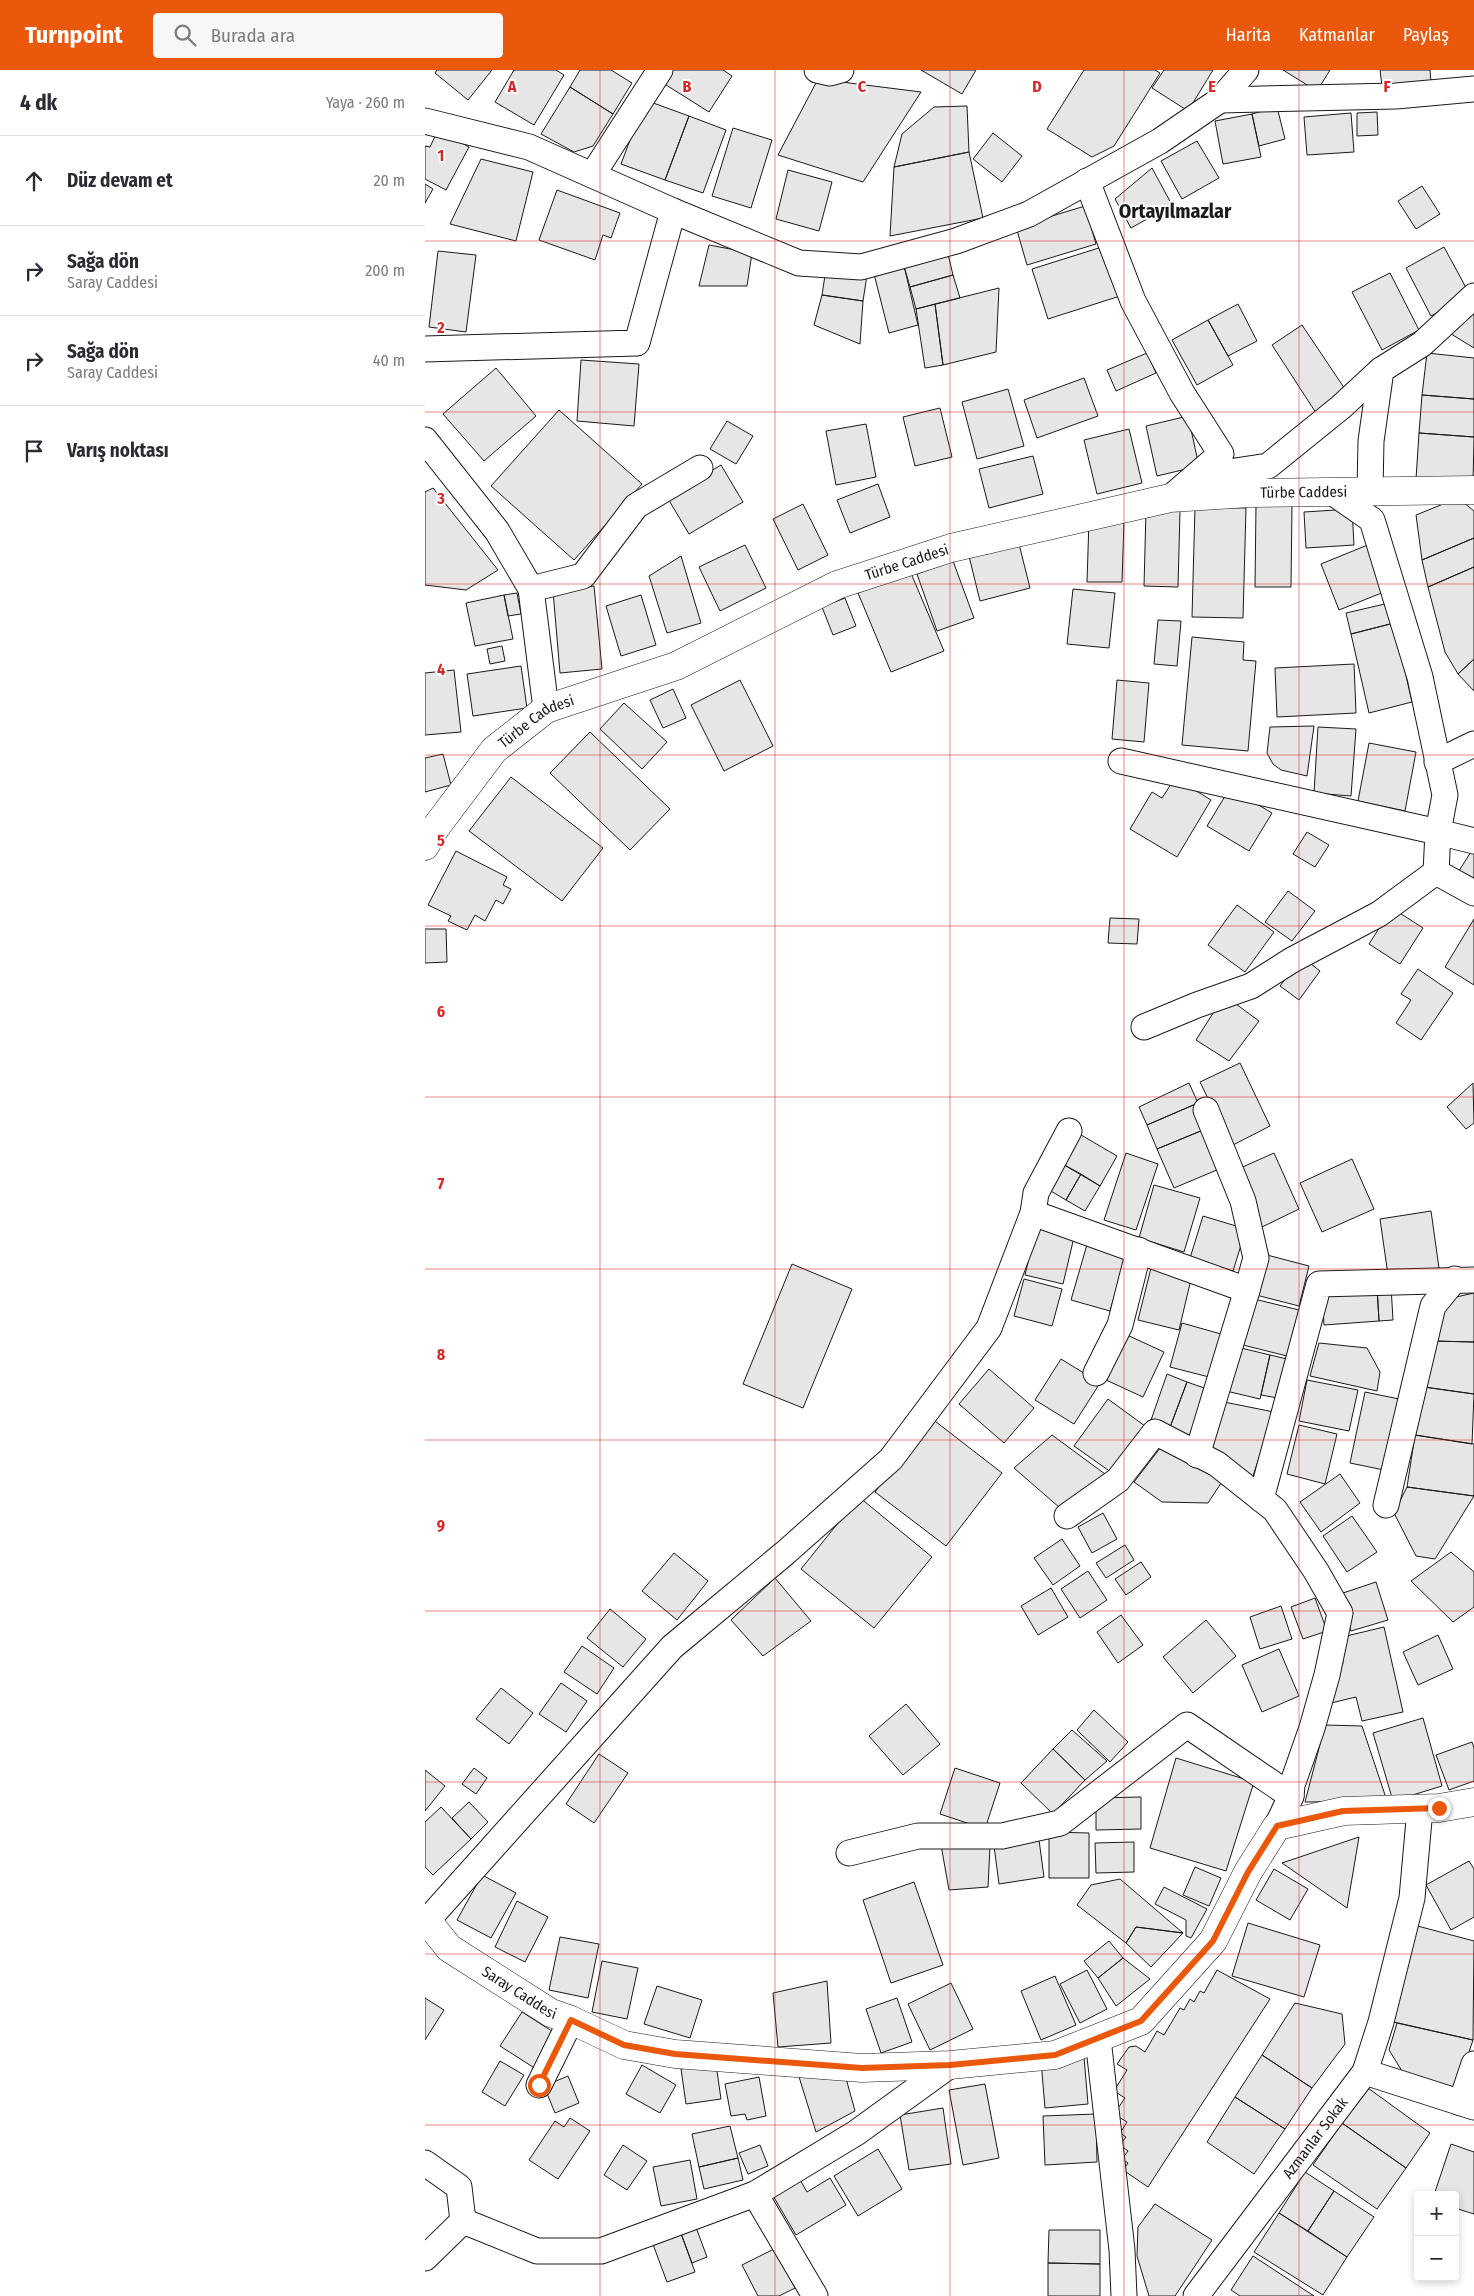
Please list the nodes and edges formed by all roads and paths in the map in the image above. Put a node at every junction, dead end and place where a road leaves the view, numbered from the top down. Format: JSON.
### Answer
{"nodes":[{"id":1,"x":660,"y":70,"type":"edge"},
{"id":2,"x":817,"y":70,"type":"edge"},
{"id":3,"x":841,"y":70,"type":"edge"},
{"id":4,"x":1246,"y":70,"type":"edge"},
{"id":5,"x":1474,"y":89,"type":"edge"},
{"id":6,"x":1220,"y":100,"type":"junction"},
{"id":7,"x":425,"y":121,"type":"edge"},
{"id":8,"x":593,"y":174,"type":"junction"},
{"id":9,"x":1087,"y":181,"type":"junction"},
{"id":10,"x":673,"y":211,"type":"junction"},
{"id":11,"x":1474,"y":296,"type":"edge"},
{"id":12,"x":425,"y":349,"type":"edge"},
{"id":13,"x":1381,"y":370,"type":"junction"},
{"id":14,"x":425,"y":440,"type":"edge"},
{"id":15,"x":700,"y":468,"type":"dead end"},
{"id":16,"x":1474,"y":490,"type":"edge"},
{"id":17,"x":1370,"y":491,"type":"junction"},
{"id":18,"x":1332,"y":492,"type":"junction"},
{"id":19,"x":1170,"y":498,"type":"junction"},
{"id":20,"x":531,"y":589,"type":"junction"},
{"id":21,"x":545,"y":708,"type":"junction"},
{"id":22,"x":1474,"y":744,"type":"edge"},
{"id":23,"x":1121,"y":761,"type":"dead end"},
{"id":24,"x":1437,"y":762,"type":"junction"},
{"id":25,"x":1438,"y":832,"type":"junction"},
{"id":26,"x":1474,"y":841,"type":"edge"},
{"id":27,"x":425,"y":846,"type":"edge"},
{"id":28,"x":1436,"y":872,"type":"junction"},
{"id":29,"x":1474,"y":893,"type":"edge"},
{"id":30,"x":1144,"y":1027,"type":"dead end"},
{"id":31,"x":1206,"y":1110,"type":"dead end"},
{"id":32,"x":1069,"y":1131,"type":"dead end"},
{"id":33,"x":1033,"y":1213,"type":"junction"},
{"id":34,"x":1139,"y":1250,"type":"junction"},
{"id":35,"x":1465,"y":1279,"type":"edge"},
{"id":36,"x":1247,"y":1290,"type":"junction"},
{"id":37,"x":1096,"y":1373,"type":"dead end"},
{"id":38,"x":1197,"y":1455,"type":"junction"},
{"id":39,"x":1261,"y":1499,"type":"junction"},
{"id":40,"x":1386,"y":1505,"type":"dead end"},
{"id":41,"x":1067,"y":1516,"type":"dead end"},
{"id":42,"x":1291,"y":1796,"type":"junction"},
{"id":43,"x":1474,"y":1802,"type":"edge"},
{"id":44,"x":1420,"y":1809,"type":"junction"},
{"id":45,"x":1277,"y":1826,"type":"junction"},
{"id":46,"x":849,"y":1853,"type":"dead end"},
{"id":47,"x":426,"y":1921,"type":"edge"},
{"id":48,"x":571,"y":2020,"type":"junction"},
{"id":49,"x":1098,"y":2039,"type":"junction"},
{"id":50,"x":1474,"y":2064,"type":"edge"},
{"id":51,"x":950,"y":2065,"type":"junction"},
{"id":52,"x":1365,"y":2072,"type":"junction"},
{"id":53,"x":539,"y":2085,"type":"dead end"},
{"id":54,"x":1467,"y":2105,"type":"edge"},
{"id":55,"x":425,"y":2163,"type":"edge"},
{"id":56,"x":755,"y":2194,"type":"junction"},
{"id":57,"x":463,"y":2221,"type":"junction"},
{"id":58,"x":425,"y":2258,"type":"edge"},
{"id":59,"x":815,"y":2296,"type":"edge"},
{"id":60,"x":1124,"y":2296,"type":"edge"},
{"id":61,"x":1196,"y":2296,"type":"edge"}],
"edges":[{"from":1,"to":8,"type":"street"},
{"from":2,"to":3,"type":"street"},
{"from":4,"to":6,"type":"street"},
{"from":5,"to":6,"type":"street"},
{"from":6,"to":9,"type":"street"},
{"from":7,"to":8,"type":"street"},
{"from":8,"to":10,"type":"street"},
{"from":9,"to":10,"type":"street"},
{"from":9,"to":19,"type":"street"},
{"from":10,"to":12,"type":"street"},
{"from":11,"to":13,"type":"street"},
{"from":13,"to":17,"type":"street"},
{"from":13,"to":19,"type":"street"},
{"from":14,"to":20,"type":"street"},
{"from":15,"to":20,"type":"street"},
{"from":16,"to":17,"type":"street","name":"Türbe Caddesi"},
{"from":17,"to":18,"type":"street","name":"Türbe Caddesi"},
{"from":18,"to":19,"type":"street","name":"Türbe Caddesi"},
{"from":18,"to":24,"type":"street"},
{"from":19,"to":21,"type":"street","name":"Türbe Caddesi"},
{"from":20,"to":21,"type":"street"},
{"from":21,"to":27,"type":"street","name":"Türbe Caddesi"},
{"from":22,"to":24,"type":"street"},
{"from":23,"to":25,"type":"street"},
{"from":24,"to":25,"type":"street"},
{"from":25,"to":26,"type":"street"},
{"from":25,"to":28,"type":"street"},
{"from":28,"to":29,"type":"street"},
{"from":28,"to":30,"type":"street"},
{"from":31,"to":36,"type":"street"},
{"from":32,"to":33,"type":"street"},
{"from":33,"to":34,"type":"street"},
{"from":33,"to":47,"type":"street"},
{"from":34,"to":36,"type":"street"},
{"from":34,"to":37,"type":"street"},
{"from":35,"to":39,"type":"street"},
{"from":35,"to":40,"type":"street"},
{"from":36,"to":38,"type":"street"},
{"from":38,"to":39,"type":"street"},
{"from":38,"to":41,"type":"street"},
{"from":39,"to":42,"type":"street"},
{"from":42,"to":45,"type":"street"},
{"from":42,"to":46,"type":"street"},
{"from":43,"to":44,"type":"street"},
{"from":44,"to":45,"type":"street"},
{"from":44,"to":52,"type":"street","name":"Azmanlar Sokak"},
{"from":45,"to":49,"type":"street","name":"Saray Caddesi"},
{"from":47,"to":48,"type":"street","name":"Saray Caddesi"},
{"from":48,"to":51,"type":"street","name":"Saray Caddesi"},
{"from":48,"to":53,"type":"street"},
{"from":49,"to":51,"type":"street","name":"Saray Caddesi"},
{"from":49,"to":60,"type":"street"},
{"from":50,"to":54,"type":"street"},
{"from":51,"to":56,"type":"street"},
{"from":52,"to":54,"type":"street"},
{"from":52,"to":61,"type":"street","name":"Azmanlar Sokak"},
{"from":55,"to":57,"type":"street"},
{"from":56,"to":57,"type":"street"},
{"from":56,"to":59,"type":"street"},
{"from":57,"to":58,"type":"street"}]}
